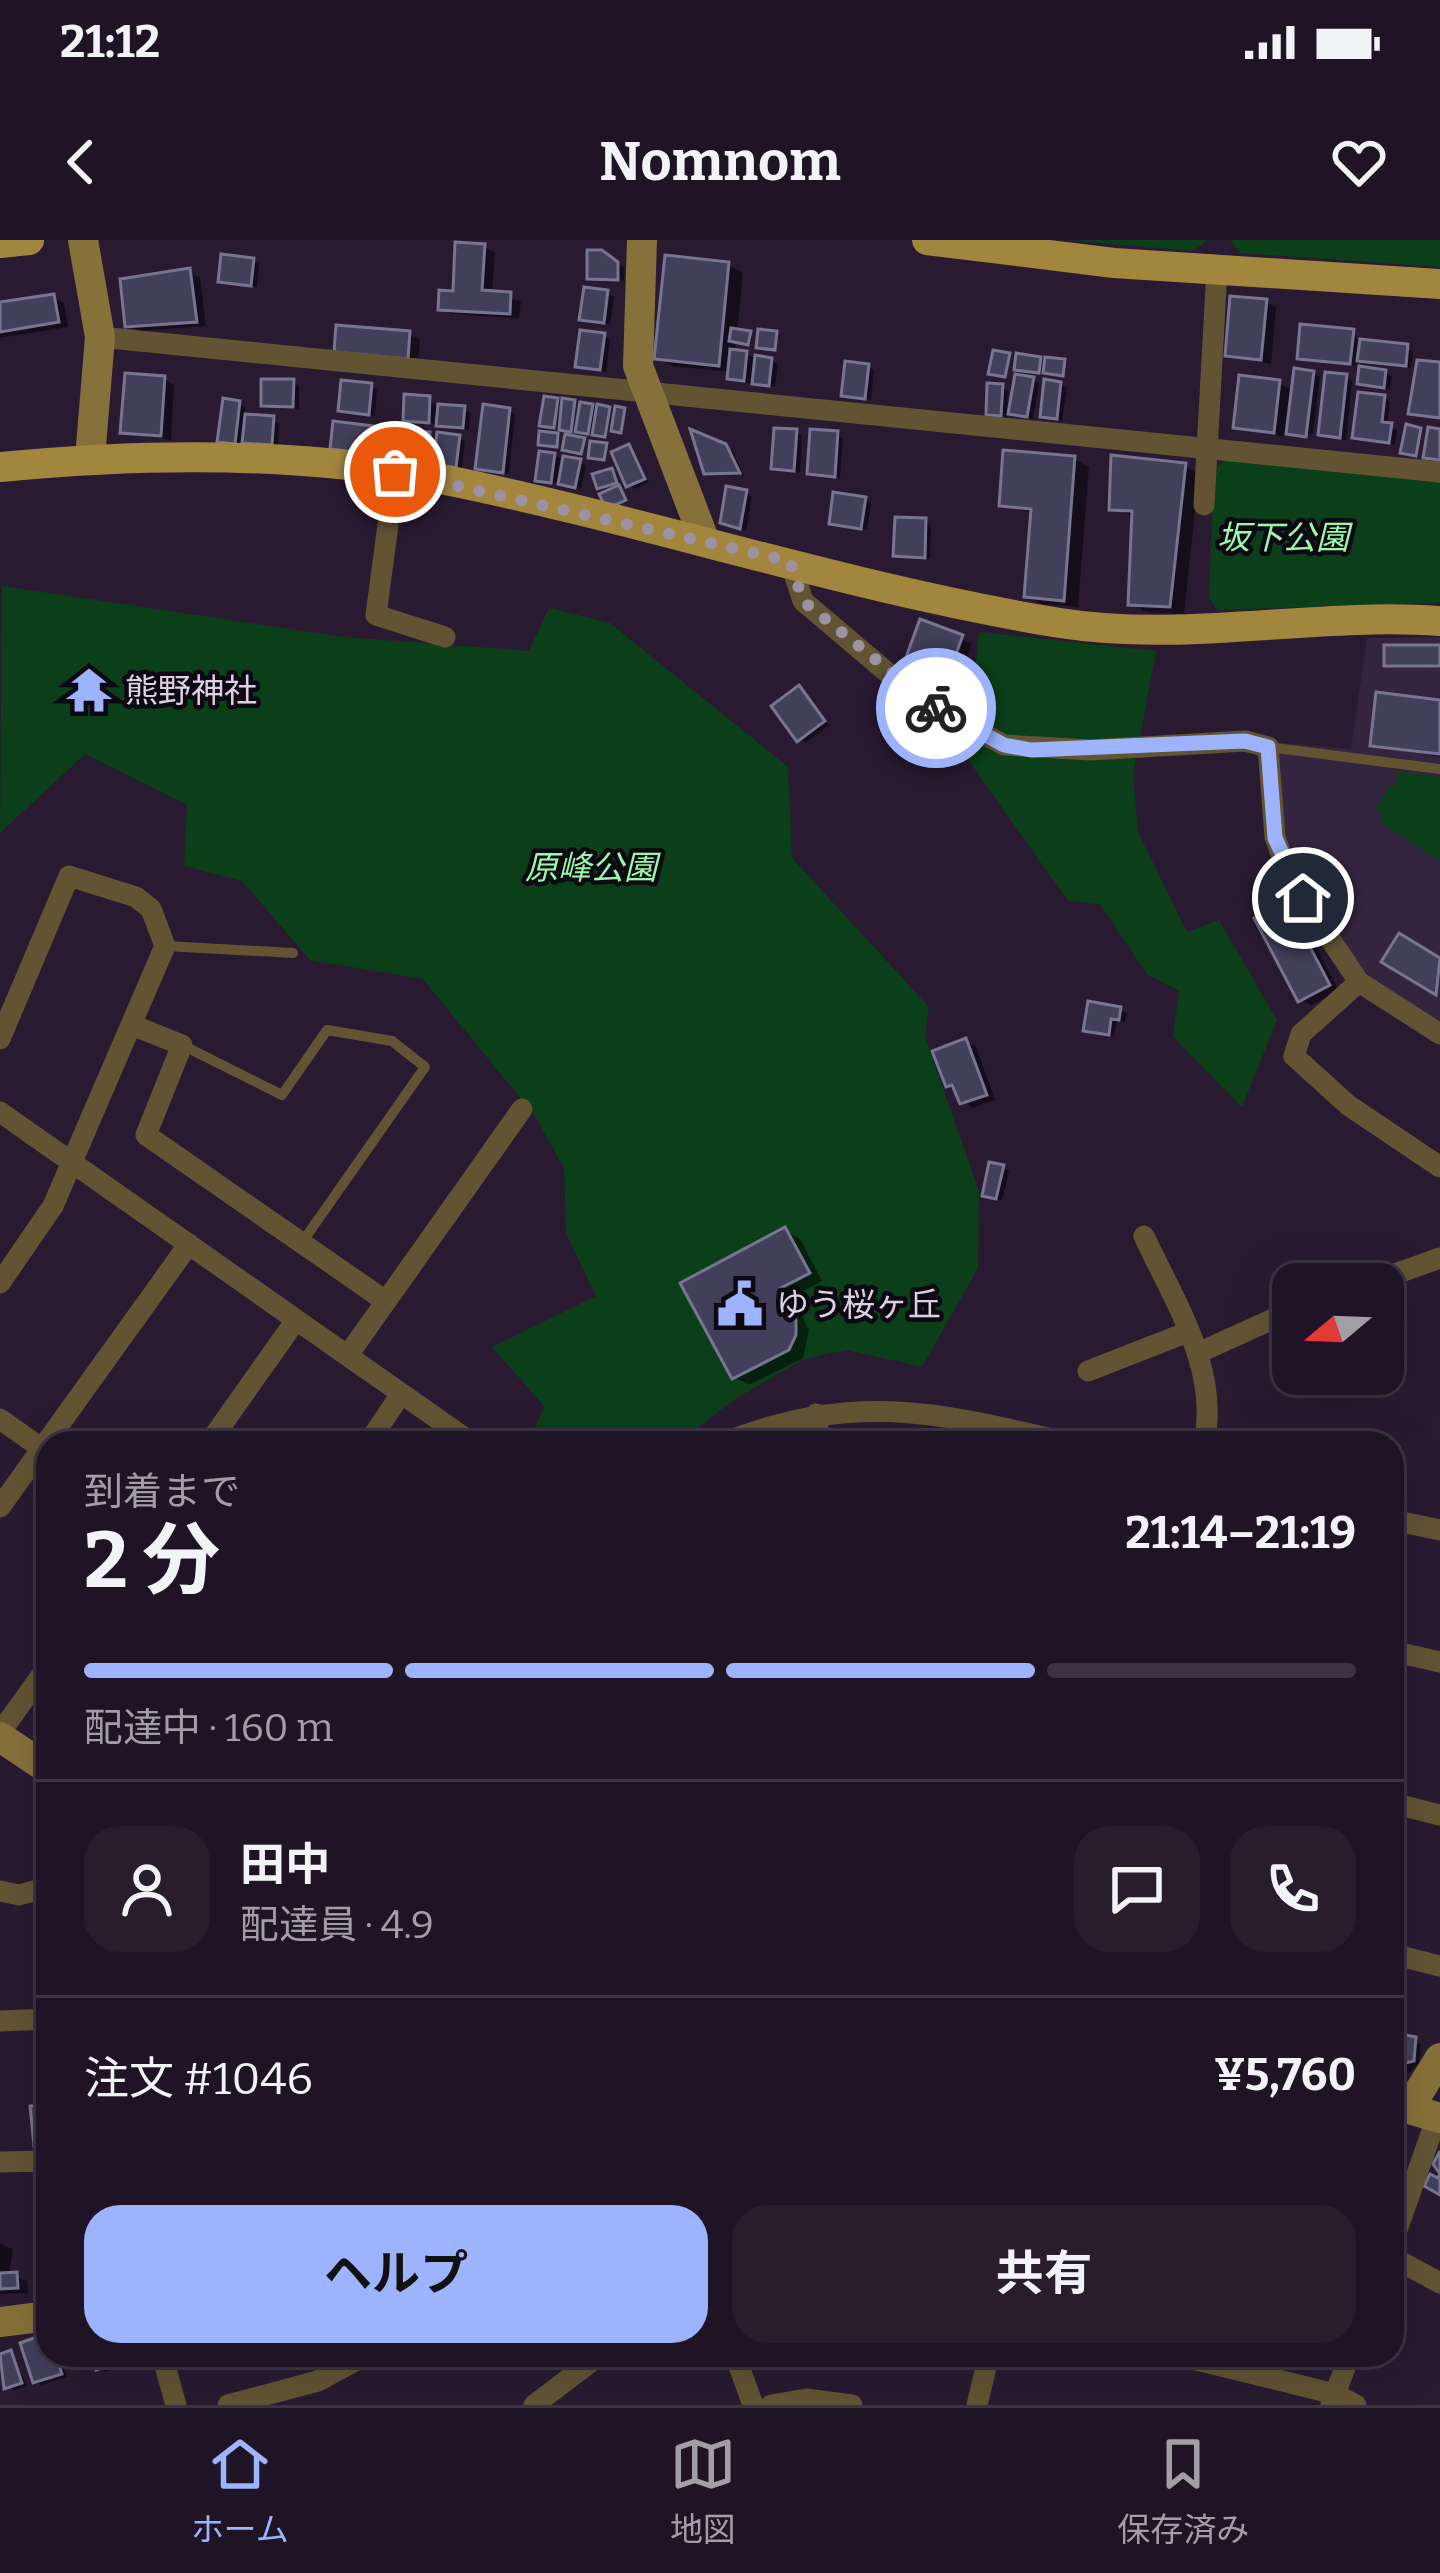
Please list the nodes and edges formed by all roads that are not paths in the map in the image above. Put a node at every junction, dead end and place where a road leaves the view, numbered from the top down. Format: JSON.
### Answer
{"nodes":[{"id":1,"x":28,"y":240,"type":"edge"},
{"id":2,"x":83,"y":240,"type":"edge"},
{"id":3,"x":642,"y":240,"type":"edge"},
{"id":4,"x":927,"y":240,"type":"edge"},
{"id":5,"x":0,"y":243,"type":"edge"},
{"id":6,"x":1048,"y":247,"type":"edge"},
{"id":7,"x":1218,"y":255,"type":"edge"},
{"id":8,"x":1440,"y":284,"type":"edge"},
{"id":9,"x":100,"y":337,"type":"junction"},
{"id":10,"x":645,"y":395,"type":"junction"},
{"id":11,"x":1207,"y":448,"type":"junction"},
{"id":12,"x":90,"y":458,"type":"junction"},
{"id":13,"x":0,"y":466,"type":"edge"},
{"id":14,"x":395,"y":472,"type":"junction"},
{"id":15,"x":1440,"y":472,"type":"edge"},
{"id":16,"x":1204,"y":505,"type":"dead end"},
{"id":17,"x":704,"y":539,"type":"junction"},
{"id":18,"x":790,"y":561,"type":"junction"},
{"id":19,"x":1440,"y":621,"type":"edge"},
{"id":20,"x":445,"y":638,"type":"dead end"},
{"id":21,"x":1268,"y":747,"type":"junction"},
{"id":22,"x":1440,"y":769,"type":"edge"},
{"id":23,"x":1335,"y":891,"type":"dead end"},
{"id":24,"x":1303,"y":898,"type":"junction"},
{"id":25,"x":166,"y":946,"type":"junction"},
{"id":26,"x":293,"y":953,"type":"dead end"},
{"id":27,"x":1359,"y":982,"type":"junction"},
{"id":28,"x":132,"y":1025,"type":"junction"},
{"id":29,"x":1440,"y":1034,"type":"edge"},
{"id":30,"x":0,"y":1039,"type":"edge"},
{"id":31,"x":182,"y":1045,"type":"junction"},
{"id":32,"x":522,"y":1109,"type":"dead end"},
{"id":33,"x":0,"y":1112,"type":"edge"},
{"id":34,"x":75,"y":1162,"type":"junction"},
{"id":35,"x":1440,"y":1167,"type":"edge"},
{"id":36,"x":1144,"y":1236,"type":"dead end"},
{"id":37,"x":303,"y":1241,"type":"junction"},
{"id":38,"x":190,"y":1244,"type":"junction"},
{"id":39,"x":1440,"y":1258,"type":"edge"},
{"id":40,"x":1404,"y":1271,"type":"edge"},
{"id":41,"x":0,"y":1283,"type":"edge"},
{"id":42,"x":385,"y":1300,"type":"junction"},
{"id":43,"x":1272,"y":1317,"type":"edge"},
{"id":44,"x":296,"y":1320,"type":"junction"},
{"id":45,"x":1193,"y":1342,"type":"junction"},
{"id":46,"x":347,"y":1354,"type":"junction"},
{"id":47,"x":1088,"y":1371,"type":"dead end"},
{"id":48,"x":401,"y":1394,"type":"junction"},
{"id":49,"x":816,"y":1414,"type":"junction"},
{"id":50,"x":0,"y":1419,"type":"edge"},
{"id":51,"x":58,"y":1431,"type":"edge"},
{"id":52,"x":217,"y":1431,"type":"edge"},
{"id":53,"x":376,"y":1431,"type":"edge"},
{"id":54,"x":455,"y":1431,"type":"edge"},
{"id":55,"x":761,"y":1431,"type":"edge"},
{"id":56,"x":818,"y":1431,"type":"edge"},
{"id":57,"x":1019,"y":1431,"type":"edge"},
{"id":58,"x":1205,"y":1431,"type":"edge"},
{"id":59,"x":36,"y":1445,"type":"edge"},
{"id":60,"x":36,"y":1461,"type":"edge"},
{"id":61,"x":0,"y":1507,"type":"edge"},
{"id":62,"x":1404,"y":1522,"type":"edge"},
{"id":63,"x":1440,"y":1530,"type":"edge"},
{"id":64,"x":1404,"y":1655,"type":"edge"},
{"id":65,"x":1440,"y":1663,"type":"edge"},
{"id":66,"x":36,"y":1683,"type":"edge"},
{"id":67,"x":0,"y":1735,"type":"edge"},
{"id":68,"x":36,"y":1760,"type":"edge"},
{"id":69,"x":1404,"y":1805,"type":"edge"},
{"id":70,"x":1438,"y":1808,"type":"edge"},
{"id":71,"x":36,"y":1890,"type":"edge"},
{"id":72,"x":0,"y":1891,"type":"edge"},
{"id":73,"x":1404,"y":1957,"type":"edge"},
{"id":74,"x":1440,"y":1966,"type":"edge"},
{"id":75,"x":36,"y":2019,"type":"edge"},
{"id":76,"x":0,"y":2020,"type":"edge"},
{"id":77,"x":1440,"y":2058,"type":"edge"},
{"id":78,"x":1419,"y":2112,"type":"edge"},
{"id":79,"x":36,"y":2161,"type":"edge"},
{"id":80,"x":0,"y":2162,"type":"edge"},
{"id":81,"x":1404,"y":2185,"type":"edge"},
{"id":82,"x":1404,"y":2264,"type":"edge"},
{"id":83,"x":1440,"y":2283,"type":"edge"},
{"id":84,"x":36,"y":2318,"type":"edge"},
{"id":85,"x":0,"y":2322,"type":"edge"},
{"id":86,"x":165,"y":2367,"type":"edge"},
{"id":87,"x":340,"y":2367,"type":"edge"},
{"id":88,"x":584,"y":2367,"type":"edge"},
{"id":89,"x":739,"y":2367,"type":"edge"},
{"id":90,"x":986,"y":2367,"type":"edge"},
{"id":91,"x":1218,"y":2367,"type":"edge"},
{"id":92,"x":1345,"y":2367,"type":"edge"},
{"id":93,"x":1333,"y":2400,"type":"edge"},
{"id":94,"x":176,"y":2405,"type":"edge"},
{"id":95,"x":228,"y":2405,"type":"edge"},
{"id":96,"x":534,"y":2405,"type":"edge"},
{"id":97,"x":753,"y":2405,"type":"edge"},
{"id":98,"x":771,"y":2405,"type":"edge"},
{"id":99,"x":852,"y":2405,"type":"edge"},
{"id":100,"x":977,"y":2405,"type":"edge"},
{"id":101,"x":1356,"y":2405,"type":"edge"}],
"edges":[{"from":1,"to":5,"type":"main road"},
{"from":2,"to":9,"type":"street"},
{"from":3,"to":10,"type":"street"},
{"from":4,"to":6,"type":"main road"},
{"from":6,"to":7,"type":"main road"},
{"from":7,"to":8,"type":"main road"},
{"from":7,"to":11,"type":"street"},
{"from":9,"to":10,"type":"street"},
{"from":9,"to":12,"type":"street"},
{"from":10,"to":11,"type":"street"},
{"from":10,"to":17,"type":"street"},
{"from":11,"to":15,"type":"street"},
{"from":11,"to":16,"type":"street"},
{"from":12,"to":13,"type":"main road"},
{"from":12,"to":14,"type":"main road"},
{"from":14,"to":17,"type":"main road"},
{"from":14,"to":20,"type":"street"},
{"from":17,"to":18,"type":"main road"},
{"from":18,"to":19,"type":"main road"},
{"from":18,"to":21,"type":"street"},
{"from":21,"to":22,"type":"lane"},
{"from":21,"to":24,"type":"street"},
{"from":23,"to":24,"type":"lane"},
{"from":24,"to":27,"type":"street"},
{"from":25,"to":26,"type":"lane"},
{"from":25,"to":28,"type":"street"},
{"from":25,"to":30,"type":"street"},
{"from":27,"to":29,"type":"street"},
{"from":27,"to":35,"type":"street"},
{"from":28,"to":31,"type":"street"},
{"from":28,"to":34,"type":"street"},
{"from":31,"to":37,"type":"street"},
{"from":31,"to":37,"type":"lane"},
{"from":32,"to":42,"type":"street"},
{"from":33,"to":34,"type":"street"},
{"from":34,"to":38,"type":"street"},
{"from":34,"to":41,"type":"street"},
{"from":36,"to":45,"type":"street"},
{"from":37,"to":42,"type":"street"},
{"from":38,"to":44,"type":"street"},
{"from":38,"to":51,"type":"street"},
{"from":39,"to":40,"type":"street"},
{"from":42,"to":46,"type":"street"},
{"from":43,"to":45,"type":"street"},
{"from":44,"to":46,"type":"street"},
{"from":44,"to":52,"type":"street"},
{"from":45,"to":47,"type":"street"},
{"from":45,"to":58,"type":"street"},
{"from":46,"to":48,"type":"street"},
{"from":48,"to":53,"type":"street"},
{"from":48,"to":54,"type":"street"},
{"from":49,"to":55,"type":"street"},
{"from":49,"to":56,"type":"street"},
{"from":49,"to":57,"type":"street"},
{"from":50,"to":59,"type":"street"},
{"from":60,"to":61,"type":"street"},
{"from":62,"to":63,"type":"street"},
{"from":64,"to":65,"type":"street"},
{"from":66,"to":67,"type":"street"},
{"from":67,"to":68,"type":"street"},
{"from":69,"to":70,"type":"street"},
{"from":71,"to":72,"type":"street"},
{"from":73,"to":74,"type":"street"},
{"from":75,"to":76,"type":"street"},
{"from":77,"to":78,"type":"street"},
{"from":78,"to":81,"type":"street"},
{"from":79,"to":80,"type":"street"},
{"from":82,"to":83,"type":"street"},
{"from":84,"to":85,"type":"street"},
{"from":86,"to":94,"type":"street"},
{"from":87,"to":95,"type":"street"},
{"from":88,"to":96,"type":"street"},
{"from":89,"to":97,"type":"street"},
{"from":90,"to":100,"type":"street"},
{"from":91,"to":93,"type":"street"},
{"from":92,"to":93,"type":"street"},
{"from":93,"to":101,"type":"street"},
{"from":98,"to":99,"type":"street"}]}
